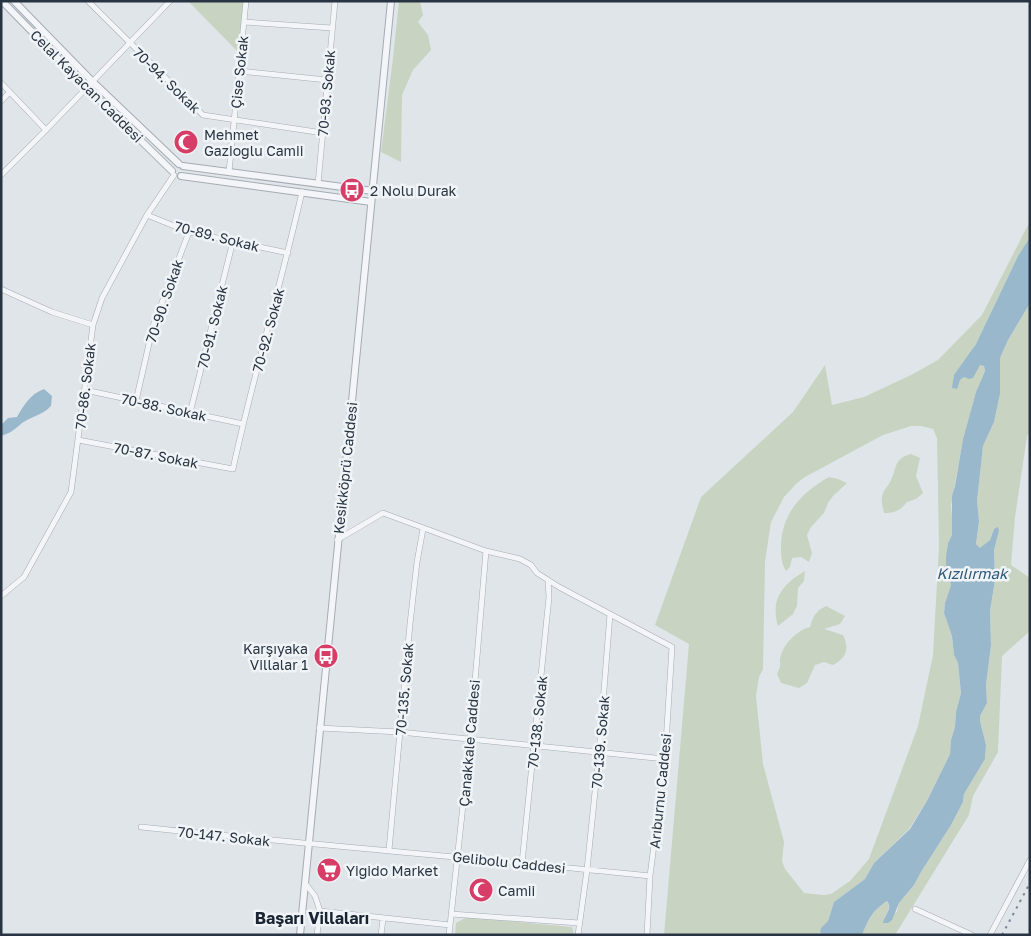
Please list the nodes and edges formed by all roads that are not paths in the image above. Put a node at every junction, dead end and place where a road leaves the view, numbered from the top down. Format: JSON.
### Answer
{"nodes":[{"id":1,"x":2,"y":1,"type":"edge"},
{"id":2,"x":14,"y":1,"type":"edge"},
{"id":3,"x":88,"y":1,"type":"edge"},
{"id":4,"x":246,"y":1,"type":"edge"},
{"id":5,"x":335,"y":1,"type":"edge"},
{"id":6,"x":391,"y":1,"type":"edge"},
{"id":7,"x":167,"y":2,"type":"edge"},
{"id":8,"x":244,"y":22,"type":"junction"},
{"id":9,"x":332,"y":28,"type":"junction"},
{"id":10,"x":130,"y":44,"type":"junction"},
{"id":11,"x":240,"y":71,"type":"junction"},
{"id":12,"x":328,"y":80,"type":"junction"},
{"id":13,"x":93,"y":82,"type":"junction"},
{"id":14,"x":1,"y":83,"type":"edge"},
{"id":15,"x":88,"y":88,"type":"junction"},
{"id":16,"x":10,"y":92,"type":"junction"},
{"id":17,"x":1,"y":101,"type":"edge"},
{"id":18,"x":234,"y":120,"type":"junction"},
{"id":19,"x":46,"y":130,"type":"junction"},
{"id":20,"x":323,"y":133,"type":"junction"},
{"id":21,"x":181,"y":165,"type":"junction"},
{"id":22,"x":229,"y":172,"type":"junction"},
{"id":23,"x":176,"y":174,"type":"junction"},
{"id":24,"x":1,"y":175,"type":"edge"},
{"id":25,"x":318,"y":184,"type":"junction"},
{"id":26,"x":372,"y":191,"type":"junction"},
{"id":27,"x":302,"y":192,"type":"junction"},
{"id":28,"x":371,"y":202,"type":"junction"},
{"id":29,"x":147,"y":216,"type":"junction"},
{"id":30,"x":189,"y":232,"type":"junction"},
{"id":31,"x":233,"y":241,"type":"junction"},
{"id":32,"x":288,"y":253,"type":"junction"},
{"id":33,"x":1,"y":289,"type":"edge"},
{"id":34,"x":93,"y":325,"type":"junction"},
{"id":35,"x":85,"y":390,"type":"junction"},
{"id":36,"x":136,"y":401,"type":"junction"},
{"id":37,"x":190,"y":413,"type":"junction"},
{"id":38,"x":243,"y":424,"type":"junction"},
{"id":39,"x":78,"y":440,"type":"junction"},
{"id":40,"x":233,"y":469,"type":"joint"},
{"id":41,"x":423,"y":529,"type":"junction"},
{"id":42,"x":337,"y":540,"type":"junction"},
{"id":43,"x":486,"y":551,"type":"junction"},
{"id":44,"x":548,"y":580,"type":"junction"},
{"id":45,"x":1,"y":596,"type":"edge"},
{"id":46,"x":610,"y":614,"type":"junction"},
{"id":47,"x":319,"y":728,"type":"junction"},
{"id":48,"x":400,"y":732,"type":"junction"},
{"id":49,"x":470,"y":740,"type":"junction"},
{"id":50,"x":535,"y":746,"type":"junction"},
{"id":51,"x":599,"y":753,"type":"junction"},
{"id":52,"x":665,"y":759,"type":"junction"},
{"id":53,"x":141,"y":828,"type":"dead end"},
{"id":54,"x":308,"y":845,"type":"junction"},
{"id":55,"x":389,"y":850,"type":"junction"},
{"id":56,"x":458,"y":857,"type":"junction"},
{"id":57,"x":1030,"y":860,"type":"edge"},
{"id":58,"x":522,"y":863,"type":"junction"},
{"id":59,"x":587,"y":870,"type":"junction"},
{"id":60,"x":650,"y":876,"type":"junction"},
{"id":61,"x":304,"y":883,"type":"junction"},
{"id":62,"x":915,"y":909,"type":"dead end"},
{"id":63,"x":320,"y":911,"type":"junction"},
{"id":64,"x":451,"y":914,"type":"junction"},
{"id":65,"x":382,"y":919,"type":"junction"},
{"id":66,"x":580,"y":923,"type":"junction"},
{"id":67,"x":450,"y":925,"type":"junction"},
{"id":68,"x":300,"y":935,"type":"edge"},
{"id":69,"x":317,"y":935,"type":"edge"},
{"id":70,"x":380,"y":935,"type":"edge"},
{"id":71,"x":449,"y":935,"type":"edge"},
{"id":72,"x":578,"y":935,"type":"edge"},
{"id":73,"x":647,"y":935,"type":"edge"},
{"id":74,"x":972,"y":935,"type":"edge"},
{"id":75,"x":990,"y":935,"type":"edge"}],
"edges":[{"from":1,"to":15,"type":"street","name":"Celal Kayacan Caddesi"},
{"from":2,"to":13,"type":"street","name":"Celal Kayacan Caddesi"},
{"from":3,"to":10,"type":"street","name":"70-94. Sokak"},
{"from":4,"to":8,"type":"street","name":"Çise Sokak"},
{"from":5,"to":9,"type":"street","name":"70-93. Sokak"},
{"from":6,"to":26,"type":"street","name":"Kesikköprü Caddesi"},
{"from":7,"to":10,"type":"street"},
{"from":8,"to":9,"type":"street"},
{"from":8,"to":11,"type":"street","name":"Çise Sokak"},
{"from":9,"to":12,"type":"street","name":"70-93. Sokak"},
{"from":10,"to":13,"type":"street"},
{"from":10,"to":18,"type":"street","name":"70-94. Sokak"},
{"from":11,"to":12,"type":"street"},
{"from":11,"to":18,"type":"street","name":"Çise Sokak"},
{"from":12,"to":20,"type":"street","name":"70-93. Sokak"},
{"from":13,"to":15,"type":"street"},
{"from":13,"to":21,"type":"street","name":"Celal Kayacan Caddesi"},
{"from":14,"to":16,"type":"street"},
{"from":15,"to":19,"type":"street"},
{"from":15,"to":23,"type":"street","name":"Celal Kayacan Caddesi"},
{"from":16,"to":17,"type":"street"},
{"from":16,"to":19,"type":"street"},
{"from":18,"to":20,"type":"street","name":"70-94. Sokak"},
{"from":18,"to":22,"type":"street","name":"Çise Sokak"},
{"from":19,"to":24,"type":"street"},
{"from":20,"to":25,"type":"street","name":"70-93. Sokak"},
{"from":21,"to":22,"type":"street"},
{"from":21,"to":23,"type":"street"},
{"from":21,"to":23,"type":"street"},
{"from":22,"to":25,"type":"street"},
{"from":23,"to":27,"type":"street"},
{"from":23,"to":29,"type":"street","name":"70-86. Sokak"},
{"from":25,"to":26,"type":"street"},
{"from":26,"to":28,"type":"street","name":"Kesikköprü Caddesi"},
{"from":27,"to":28,"type":"street"},
{"from":27,"to":32,"type":"street","name":"70-92. Sokak"},
{"from":28,"to":42,"type":"street","name":"Kesikköprü Caddesi"},
{"from":29,"to":30,"type":"street","name":"70-89. Sokak"},
{"from":29,"to":34,"type":"street","name":"70-86. Sokak"},
{"from":30,"to":31,"type":"street","name":"70-89. Sokak"},
{"from":30,"to":36,"type":"street","name":"70-90. Sokak"},
{"from":31,"to":32,"type":"street","name":"70-89. Sokak"},
{"from":31,"to":37,"type":"street","name":"70-91. Sokak"},
{"from":32,"to":38,"type":"street","name":"70-92. Sokak"},
{"from":33,"to":34,"type":"street"},
{"from":34,"to":35,"type":"street","name":"70-86. Sokak"},
{"from":35,"to":36,"type":"street","name":"70-88. Sokak"},
{"from":35,"to":39,"type":"street","name":"70-86. Sokak"},
{"from":36,"to":37,"type":"street","name":"70-88. Sokak"},
{"from":37,"to":38,"type":"street","name":"70-88. Sokak"},
{"from":38,"to":40,"type":"street","name":"70-92. Sokak"},
{"from":39,"to":40,"type":"street","name":"70-87. Sokak"},
{"from":39,"to":45,"type":"street","name":"70-86. Sokak"},
{"from":41,"to":42,"type":"street"},
{"from":41,"to":43,"type":"street"},
{"from":41,"to":48,"type":"street","name":"70-135. Sokak"},
{"from":42,"to":47,"type":"street","name":"Kesikköprü Caddesi"},
{"from":43,"to":44,"type":"street"},
{"from":43,"to":49,"type":"street","name":"Çanakkale Caddesi"},
{"from":44,"to":46,"type":"street"},
{"from":44,"to":50,"type":"street","name":"70-138. Sokak"},
{"from":46,"to":51,"type":"street","name":"70-139. Sokak"},
{"from":46,"to":52,"type":"street","name":"Arıburnu Caddesi"},
{"from":47,"to":48,"type":"street"},
{"from":47,"to":54,"type":"street","name":"Kesikköprü Caddesi"},
{"from":48,"to":49,"type":"street"},
{"from":48,"to":55,"type":"street","name":"70-135. Sokak"},
{"from":49,"to":50,"type":"street"},
{"from":49,"to":56,"type":"street","name":"Çanakkale Caddesi"},
{"from":50,"to":51,"type":"street"},
{"from":50,"to":58,"type":"street","name":"70-138. Sokak"},
{"from":51,"to":52,"type":"street"},
{"from":51,"to":59,"type":"street","name":"70-139. Sokak"},
{"from":52,"to":60,"type":"street","name":"Arıburnu Caddesi"},
{"from":53,"to":54,"type":"street","name":"70-147. Sokak"},
{"from":54,"to":55,"type":"street","name":"Gelibolu Caddesi"},
{"from":54,"to":61,"type":"street","name":"Kesikköprü Caddesi"},
{"from":55,"to":56,"type":"street","name":"Gelibolu Caddesi"},
{"from":56,"to":58,"type":"street","name":"Gelibolu Caddesi"},
{"from":56,"to":64,"type":"street","name":"Çanakkale Caddesi"},
{"from":57,"to":75,"type":"street"},
{"from":58,"to":59,"type":"street","name":"Gelibolu Caddesi"},
{"from":59,"to":60,"type":"street","name":"Gelibolu Caddesi"},
{"from":59,"to":66,"type":"street","name":"70-139. Sokak"},
{"from":60,"to":73,"type":"street","name":"Arıburnu Caddesi"},
{"from":61,"to":63,"type":"street"},
{"from":61,"to":68,"type":"street","name":"Kesikköprü Caddesi"},
{"from":62,"to":74,"type":"street"},
{"from":63,"to":65,"type":"street"},
{"from":63,"to":69,"type":"street"},
{"from":64,"to":66,"type":"street"},
{"from":64,"to":67,"type":"street","name":"Çanakkale Caddesi"},
{"from":65,"to":67,"type":"street"},
{"from":65,"to":70,"type":"street"},
{"from":66,"to":72,"type":"street","name":"70-139. Sokak"},
{"from":67,"to":71,"type":"street","name":"Çanakkale Caddesi"}]}
